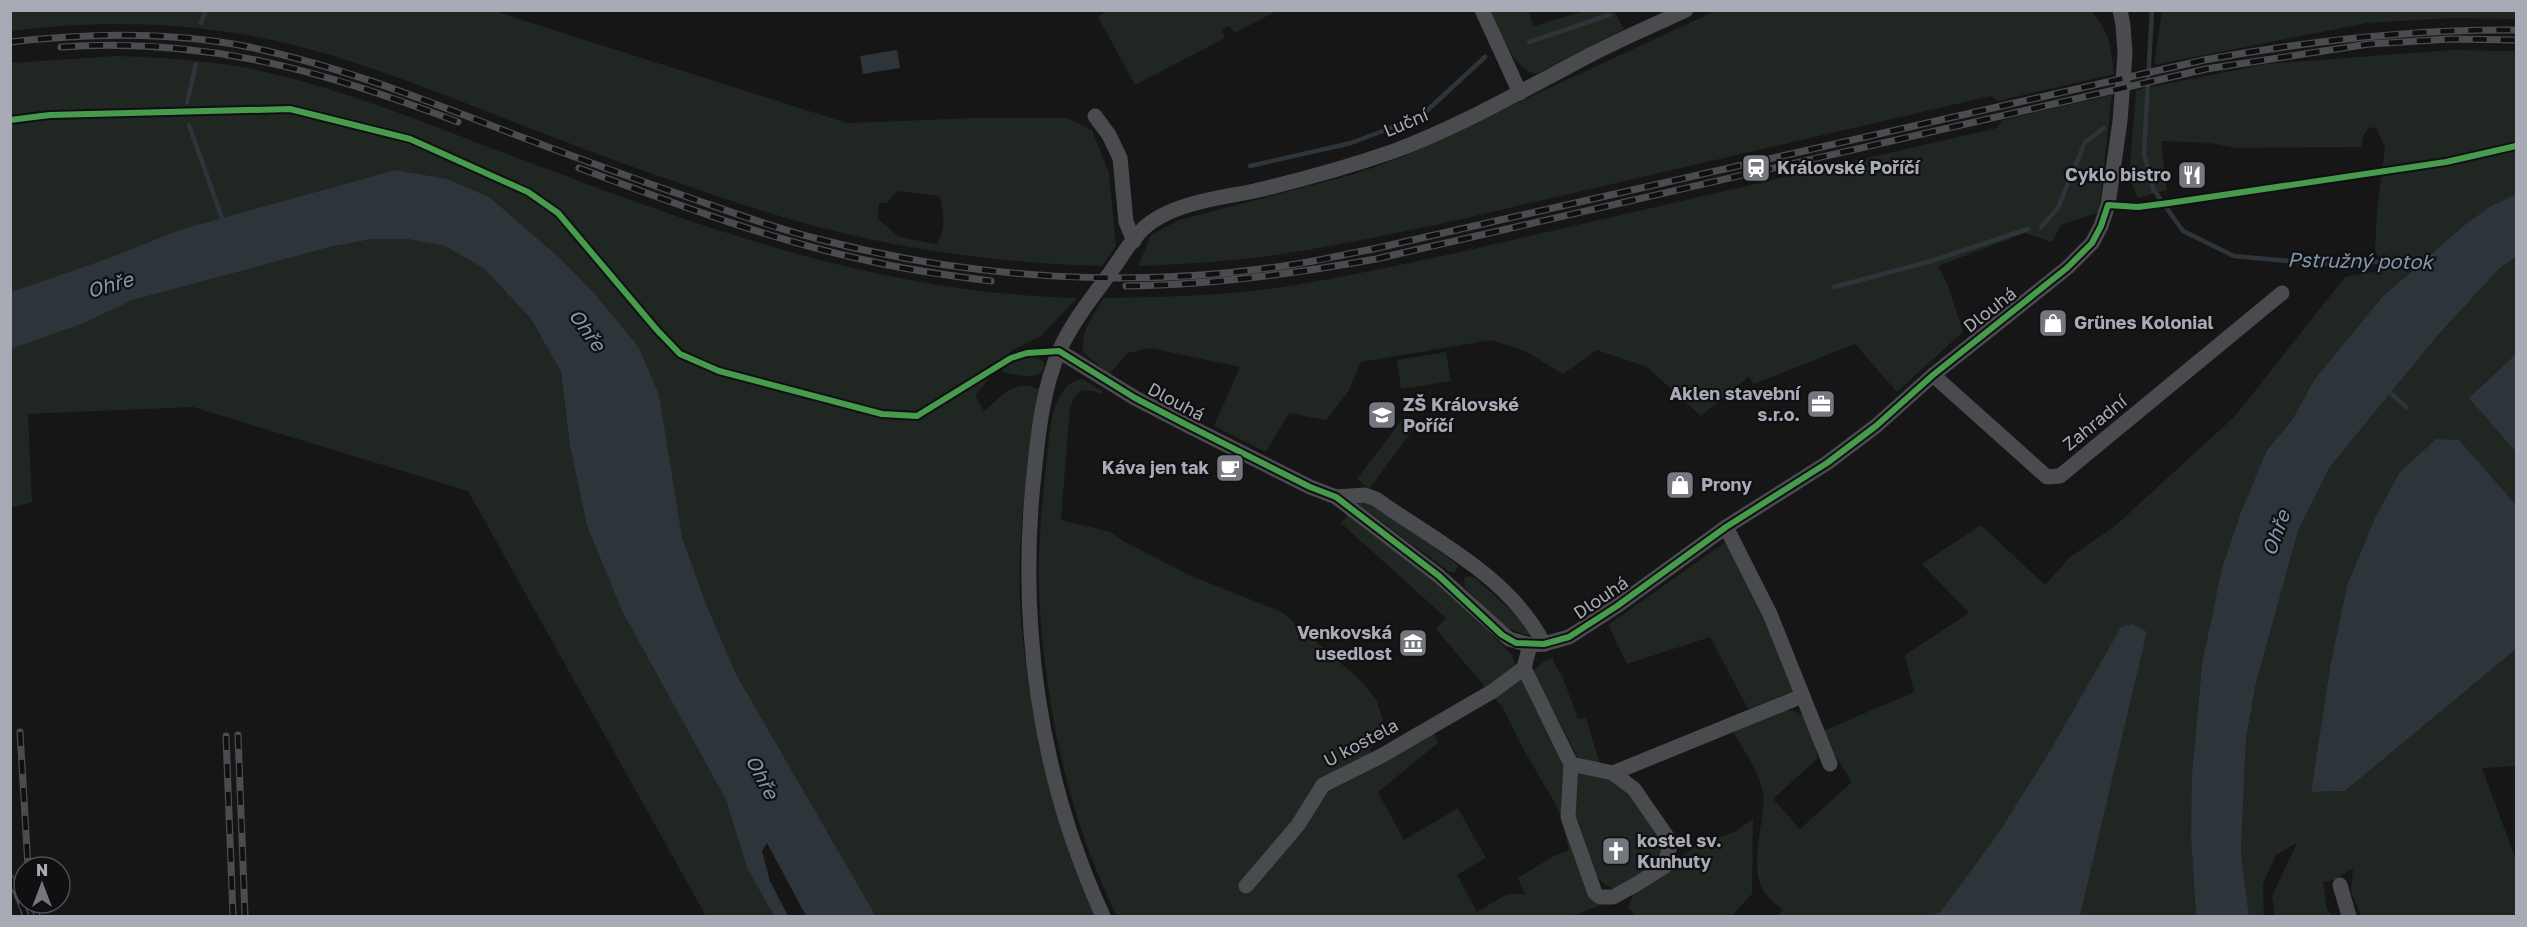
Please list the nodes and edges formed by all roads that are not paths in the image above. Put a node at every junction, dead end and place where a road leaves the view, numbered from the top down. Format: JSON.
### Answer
{"nodes":[{"id":1,"x":1482,"y":10,"type":"edge"},
{"id":2,"x":1686,"y":10,"type":"edge"},
{"id":3,"x":2120,"y":10,"type":"edge"},
{"id":4,"x":1520,"y":93,"type":"junction"},
{"id":5,"x":1095,"y":116,"type":"dead end"},
{"id":6,"x":1134,"y":241,"type":"junction"},
{"id":7,"x":2282,"y":293,"type":"dead end"},
{"id":8,"x":1059,"y":351,"type":"junction"},
{"id":9,"x":1933,"y":375,"type":"junction"},
{"id":10,"x":1336,"y":497,"type":"junction"},
{"id":11,"x":1726,"y":527,"type":"junction"},
{"id":12,"x":1537,"y":645,"type":"junction"},
{"id":13,"x":1524,"y":668,"type":"junction"},
{"id":14,"x":1802,"y":696,"type":"junction"},
{"id":15,"x":1571,"y":764,"type":"junction"},
{"id":16,"x":1830,"y":764,"type":"dead end"},
{"id":17,"x":1613,"y":773,"type":"junction"},
{"id":18,"x":2340,"y":885,"type":"dead end"},
{"id":19,"x":1246,"y":886,"type":"dead end"},
{"id":20,"x":1103,"y":916,"type":"edge"},
{"id":21,"x":2349,"y":916,"type":"edge"}],
"edges":[{"from":1,"to":4,"type":"street"},
{"from":2,"to":4,"type":"street","name":"Luční"},
{"from":3,"to":9,"type":"street","name":"Dlouhá"},
{"from":4,"to":6,"type":"street","name":"Luční"},
{"from":5,"to":6,"type":"street"},
{"from":6,"to":8,"type":"street","name":"Luční"},
{"from":7,"to":9,"type":"street","name":"Zahradní"},
{"from":8,"to":10,"type":"street","name":"Dlouhá"},
{"from":8,"to":20,"type":"street","name":"Luční"},
{"from":9,"to":11,"type":"street","name":"Dlouhá"},
{"from":10,"to":12,"type":"street","name":"Dlouhá"},
{"from":10,"to":12,"type":"street","name":"Dlouhá"},
{"from":11,"to":12,"type":"street","name":"Dlouhá"},
{"from":11,"to":14,"type":"street"},
{"from":12,"to":13,"type":"street"},
{"from":13,"to":15,"type":"street"},
{"from":13,"to":19,"type":"street","name":"U kostela"},
{"from":14,"to":16,"type":"street"},
{"from":14,"to":17,"type":"street"},
{"from":15,"to":17,"type":"street"},
{"from":15,"to":17,"type":"street"},
{"from":18,"to":21,"type":"street"}]}
